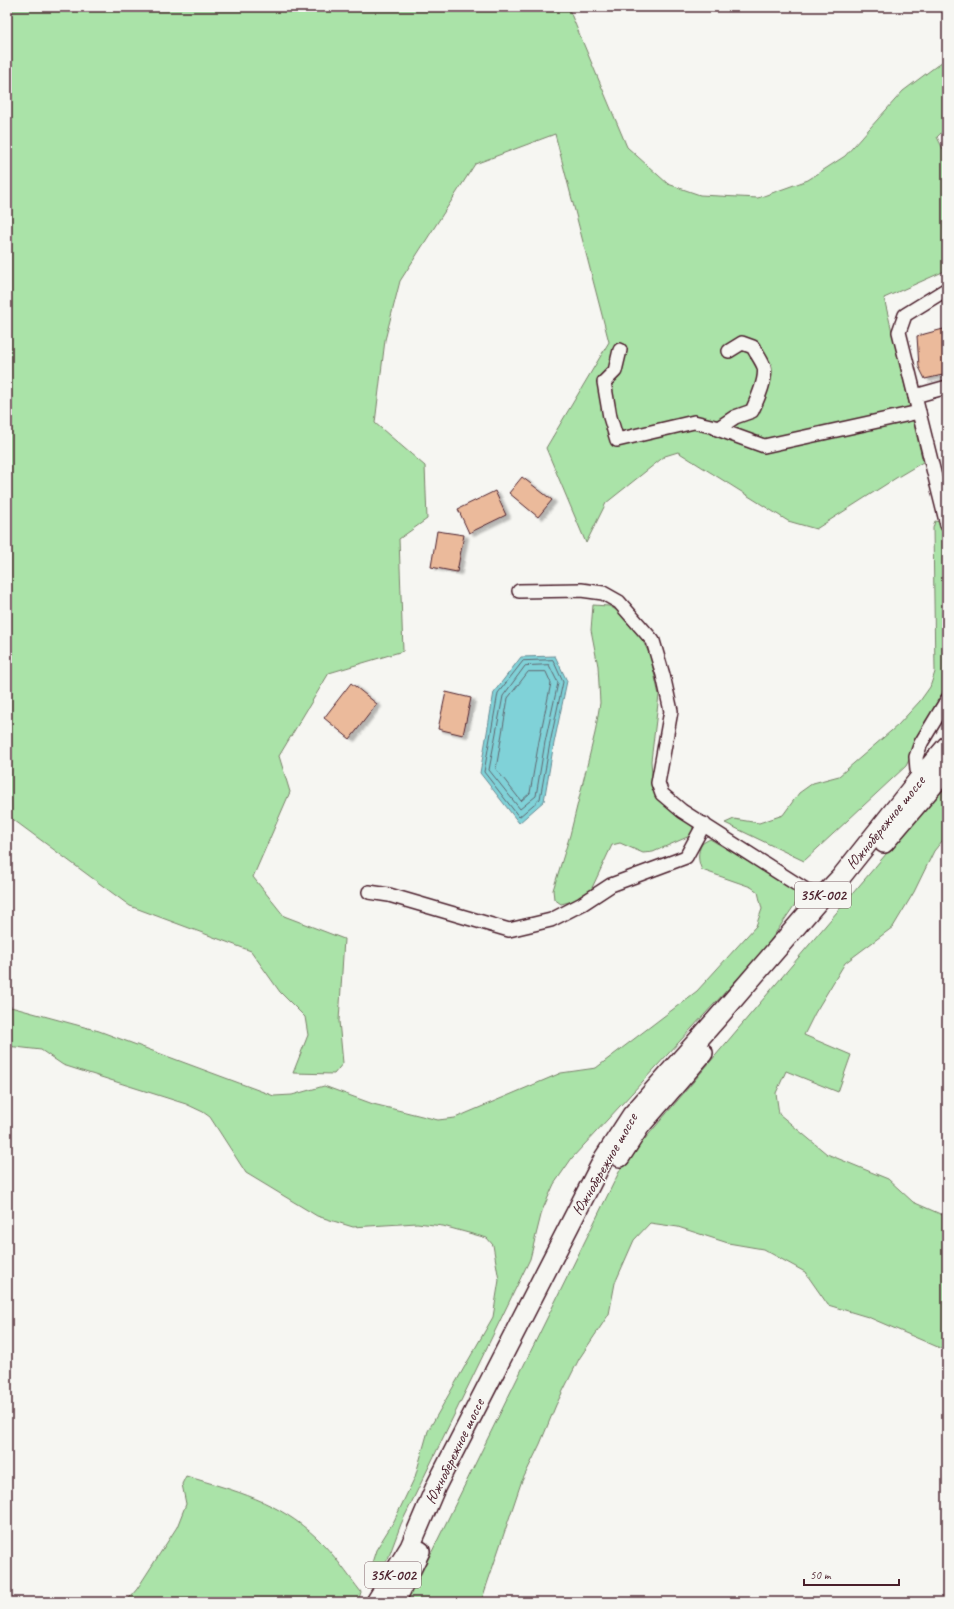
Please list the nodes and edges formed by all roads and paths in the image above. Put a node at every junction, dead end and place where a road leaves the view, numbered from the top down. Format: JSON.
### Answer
{"nodes":[{"id":1,"x":947,"y":289,"type":"edge"},
{"id":2,"x":620,"y":350,"type":"dead end"},
{"id":3,"x":729,"y":351,"type":"dead end"},
{"id":4,"x":947,"y":387,"type":"edge"},
{"id":5,"x":915,"y":396,"type":"junction"},
{"id":6,"x":919,"y":412,"type":"junction"},
{"id":7,"x":718,"y":428,"type":"junction"},
{"id":8,"x":947,"y":525,"type":"edge"},
{"id":9,"x":519,"y":591,"type":"dead end"},
{"id":10,"x":947,"y":700,"type":"edge"},
{"id":11,"x":947,"y":746,"type":"edge"},
{"id":12,"x":947,"y":768,"type":"edge"},
{"id":13,"x":926,"y":781,"type":"junction"},
{"id":14,"x":704,"y":824,"type":"junction"},
{"id":15,"x":369,"y":892,"type":"dead end"},
{"id":16,"x":820,"y":899,"type":"junction"},
{"id":17,"x":725,"y":1019,"type":"junction"},
{"id":18,"x":376,"y":1602,"type":"edge"},
{"id":19,"x":395,"y":1602,"type":"edge"}],
"edges":[{"from":1,"to":5,"type":"street"},
{"from":2,"to":7,"type":"street"},
{"from":3,"to":7,"type":"street"},
{"from":4,"to":5,"type":"street"},
{"from":5,"to":6,"type":"street"},
{"from":6,"to":7,"type":"street"},
{"from":6,"to":8,"type":"street"},
{"from":9,"to":14,"type":"street"},
{"from":10,"to":13,"type":"street"},
{"from":11,"to":13,"type":"highway","name":"Южнобережное шоссе"},
{"from":12,"to":13,"type":"highway","name":"Южнобережное шоссе"},
{"from":13,"to":16,"type":"highway","name":"Южнобережное шоссе","number":"35К-002"},
{"from":13,"to":17,"type":"highway","name":"Южнобережное шоссе","number":"35К-002"},
{"from":14,"to":15,"type":"street"},
{"from":14,"to":16,"type":"street"},
{"from":16,"to":17,"type":"highway","name":"Южнобережное шоссе","number":"35К-002"},
{"from":17,"to":18,"type":"highway","name":"Южнобережное шоссе","number":"35К-002"},
{"from":17,"to":19,"type":"highway","name":"Южнобережное шоссе"}]}
